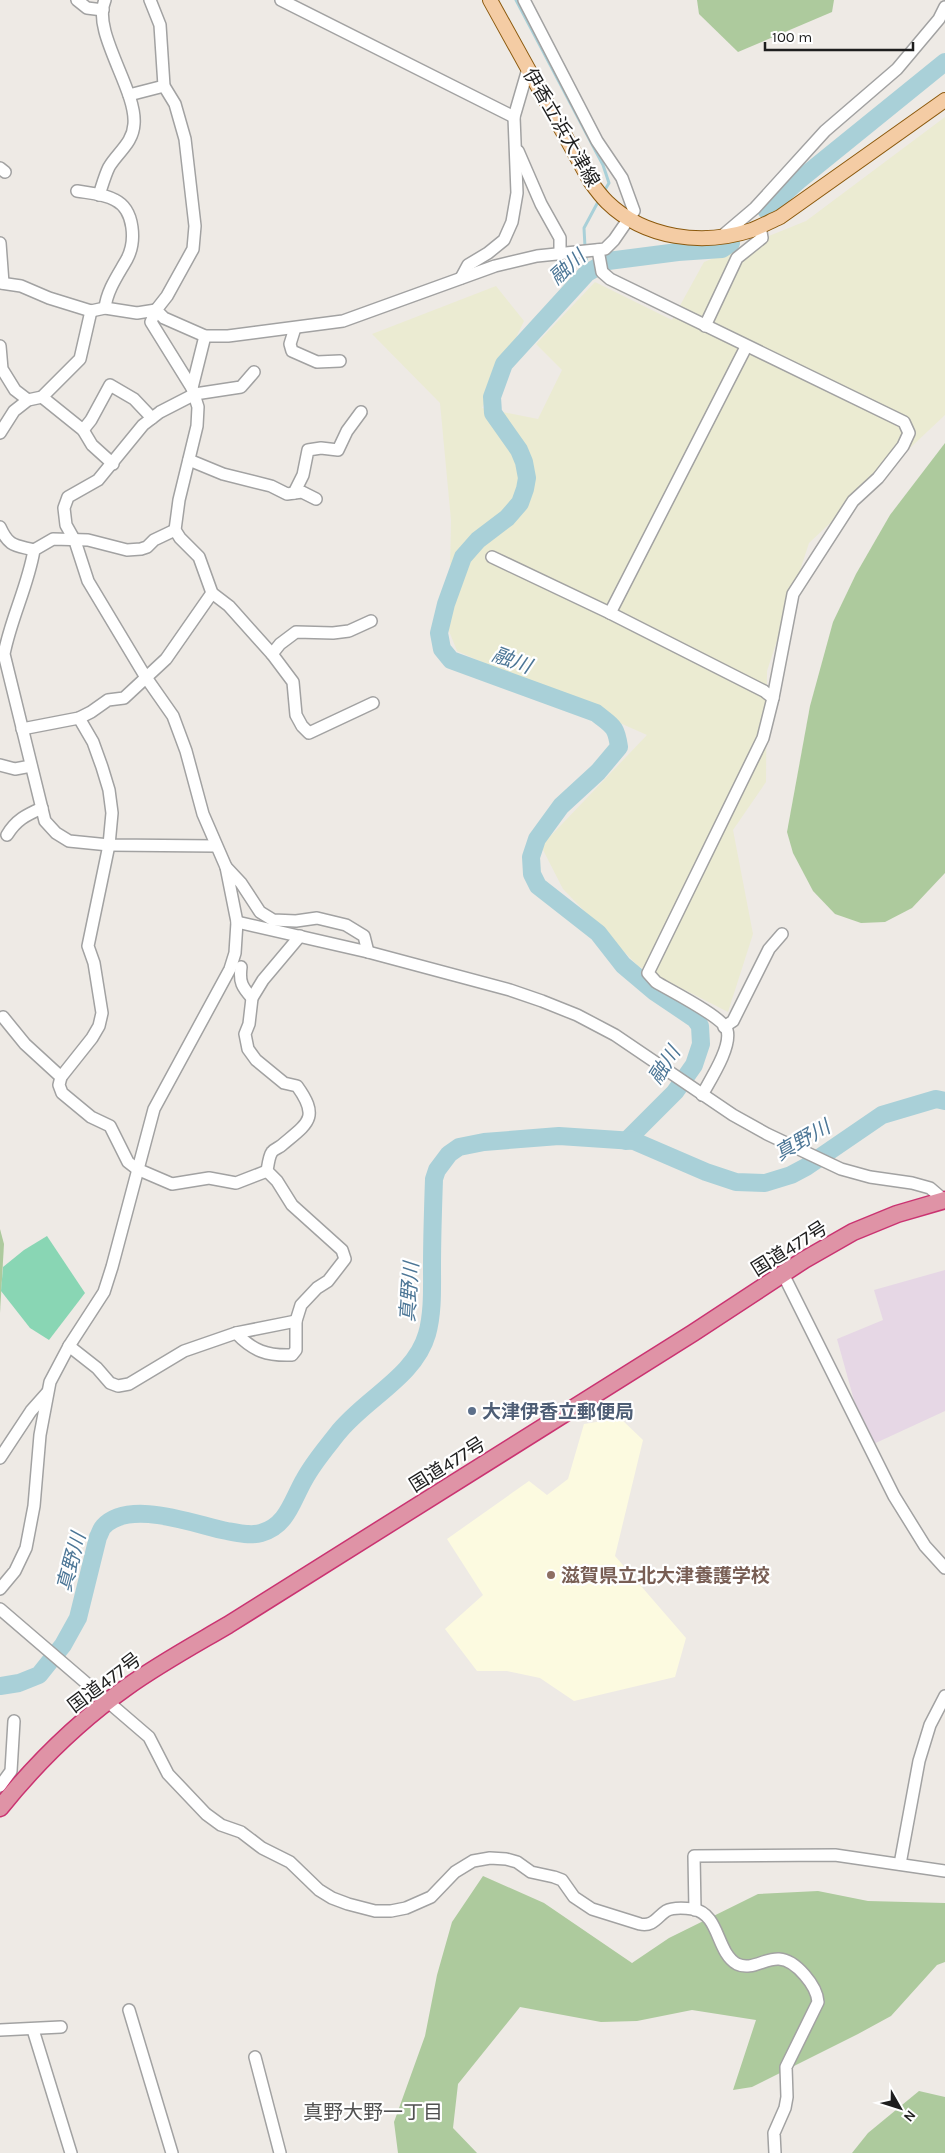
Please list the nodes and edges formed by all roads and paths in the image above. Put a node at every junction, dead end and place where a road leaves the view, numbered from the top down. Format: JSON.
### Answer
{"nodes":[{"id":1,"x":77,"y":0,"type":"edge"},
{"id":2,"x":150,"y":0,"type":"edge"},
{"id":3,"x":281,"y":0,"type":"edge"},
{"id":4,"x":490,"y":0,"type":"edge"},
{"id":5,"x":524,"y":0,"type":"edge"},
{"id":6,"x":104,"y":5,"type":"edge"},
{"id":7,"x":945,"y":7,"type":"edge"},
{"id":8,"x":528,"y":69,"type":"junction"},
{"id":9,"x":164,"y":86,"type":"junction"},
{"id":10,"x":129,"y":96,"type":"junction"},
{"id":11,"x":945,"y":100,"type":"edge"},
{"id":12,"x":514,"y":117,"type":"junction"},
{"id":13,"x":515,"y":145,"type":"junction"},
{"id":14,"x":77,"y":191,"type":"dead end"},
{"id":15,"x":99,"y":196,"type":"junction"},
{"id":16,"x":630,"y":220,"type":"junction"},
{"id":17,"x":760,"y":226,"type":"junction"},
{"id":18,"x":722,"y":236,"type":"junction"},
{"id":19,"x":0,"y":243,"type":"edge"},
{"id":20,"x":598,"y":250,"type":"junction"},
{"id":21,"x":560,"y":254,"type":"junction"},
{"id":22,"x":461,"y":278,"type":"junction"},
{"id":23,"x":1,"y":283,"type":"edge"},
{"id":24,"x":105,"y":308,"type":"junction"},
{"id":25,"x":156,"y":310,"type":"junction"},
{"id":26,"x":91,"y":311,"type":"junction"},
{"id":27,"x":705,"y":326,"type":"junction"},
{"id":28,"x":295,"y":328,"type":"junction"},
{"id":29,"x":205,"y":336,"type":"junction"},
{"id":30,"x":0,"y":346,"type":"edge"},
{"id":31,"x":746,"y":346,"type":"junction"},
{"id":32,"x":340,"y":361,"type":"dead end"},
{"id":33,"x":1,"y":369,"type":"edge"},
{"id":34,"x":254,"y":372,"type":"dead end"},
{"id":35,"x":193,"y":391,"type":"junction"},
{"id":36,"x":42,"y":397,"type":"junction"},
{"id":37,"x":28,"y":400,"type":"junction"},
{"id":38,"x":361,"y":412,"type":"dead end"},
{"id":39,"x":152,"y":418,"type":"junction"},
{"id":40,"x":83,"y":430,"type":"junction"},
{"id":41,"x":0,"y":433,"type":"edge"},
{"id":42,"x":188,"y":460,"type":"junction"},
{"id":43,"x":113,"y":464,"type":"junction"},
{"id":44,"x":294,"y":493,"type":"junction"},
{"id":45,"x":316,"y":499,"type":"dead end"},
{"id":46,"x":0,"y":527,"type":"edge"},
{"id":47,"x":175,"y":530,"type":"junction"},
{"id":48,"x":75,"y":541,"type":"junction"},
{"id":49,"x":34,"y":550,"type":"junction"},
{"id":50,"x":492,"y":557,"type":"dead end"},
{"id":51,"x":212,"y":593,"type":"junction"},
{"id":52,"x":610,"y":613,"type":"junction"},
{"id":53,"x":371,"y":621,"type":"dead end"},
{"id":54,"x":272,"y":654,"type":"junction"},
{"id":55,"x":145,"y":676,"type":"junction"},
{"id":56,"x":773,"y":698,"type":"junction"},
{"id":57,"x":373,"y":703,"type":"dead end"},
{"id":58,"x":79,"y":718,"type":"junction"},
{"id":59,"x":22,"y":729,"type":"junction"},
{"id":60,"x":0,"y":765,"type":"edge"},
{"id":61,"x":31,"y":766,"type":"junction"},
{"id":62,"x":42,"y":808,"type":"junction"},
{"id":63,"x":7,"y":835,"type":"dead end"},
{"id":64,"x":109,"y":845,"type":"junction"},
{"id":65,"x":216,"y":846,"type":"junction"},
{"id":66,"x":226,"y":867,"type":"junction"},
{"id":67,"x":237,"y":922,"type":"junction"},
{"id":68,"x":782,"y":934,"type":"dead end"},
{"id":69,"x":300,"y":936,"type":"junction"},
{"id":70,"x":368,"y":952,"type":"junction"},
{"id":71,"x":241,"y":968,"type":"dead end"},
{"id":72,"x":252,"y":998,"type":"junction"},
{"id":73,"x":3,"y":1017,"type":"dead end"},
{"id":74,"x":724,"y":1027,"type":"junction"},
{"id":75,"x":61,"y":1077,"type":"junction"},
{"id":76,"x":702,"y":1094,"type":"junction"},
{"id":77,"x":137,"y":1169,"type":"junction"},
{"id":78,"x":267,"y":1171,"type":"junction"},
{"id":79,"x":944,"y":1200,"type":"edge"},
{"id":80,"x":783,"y":1274,"type":"junction"},
{"id":81,"x":296,"y":1321,"type":"junction"},
{"id":82,"x":236,"y":1333,"type":"junction"},
{"id":83,"x":69,"y":1346,"type":"junction"},
{"id":84,"x":48,"y":1391,"type":"junction"},
{"id":85,"x":0,"y":1458,"type":"edge"},
{"id":86,"x":945,"y":1568,"type":"edge"},
{"id":87,"x":0,"y":1589,"type":"edge"},
{"id":88,"x":0,"y":1609,"type":"edge"},
{"id":89,"x":945,"y":1696,"type":"edge"},
{"id":90,"x":107,"y":1702,"type":"junction"},
{"id":91,"x":14,"y":1722,"type":"dead end"},
{"id":92,"x":0,"y":1786,"type":"edge"},
{"id":93,"x":0,"y":1808,"type":"edge"},
{"id":94,"x":900,"y":1864,"type":"junction"},
{"id":95,"x":945,"y":1871,"type":"edge"},
{"id":96,"x":695,"y":1910,"type":"junction"},
{"id":97,"x":129,"y":2010,"type":"dead end"},
{"id":98,"x":61,"y":2027,"type":"dead end"},
{"id":99,"x":0,"y":2030,"type":"edge"},
{"id":100,"x":34,"y":2033,"type":"dead end"},
{"id":101,"x":255,"y":2057,"type":"dead end"},
{"id":102,"x":71,"y":2153,"type":"edge"},
{"id":103,"x":172,"y":2153,"type":"edge"},
{"id":104,"x":280,"y":2153,"type":"edge"},
{"id":105,"x":775,"y":2153,"type":"edge"}],
"edges":[{"from":1,"to":6,"type":"street"},
{"from":2,"to":9,"type":"street"},
{"from":3,"to":12,"type":"street"},
{"from":4,"to":8,"type":"main road","name":"伊香立浜大津線"},
{"from":5,"to":16,"type":"street"},
{"from":6,"to":10,"type":"street"},
{"from":7,"to":18,"type":"street"},
{"from":8,"to":12,"type":"street"},
{"from":8,"to":16,"type":"main road","name":"伊香立浜大津線"},
{"from":9,"to":10,"type":"street"},
{"from":9,"to":25,"type":"street"},
{"from":10,"to":15,"type":"street"},
{"from":11,"to":17,"type":"main road","name":"伊香立浜大津線"},
{"from":12,"to":13,"type":"street"},
{"from":13,"to":21,"type":"street"},
{"from":13,"to":22,"type":"street"},
{"from":14,"to":15,"type":"street"},
{"from":15,"to":24,"type":"street"},
{"from":16,"to":18,"type":"main road","name":"伊香立浜大津線"},
{"from":16,"to":20,"type":"street"},
{"from":17,"to":18,"type":"main road","name":"伊香立浜大津線"},
{"from":17,"to":27,"type":"street"},
{"from":19,"to":23,"type":"street"},
{"from":20,"to":21,"type":"street"},
{"from":20,"to":27,"type":"street"},
{"from":21,"to":22,"type":"street"},
{"from":22,"to":28,"type":"street"},
{"from":23,"to":26,"type":"street"},
{"from":24,"to":25,"type":"street"},
{"from":24,"to":26,"type":"street"},
{"from":25,"to":29,"type":"street"},
{"from":25,"to":35,"type":"street"},
{"from":26,"to":36,"type":"street"},
{"from":27,"to":31,"type":"street"},
{"from":28,"to":29,"type":"street"},
{"from":28,"to":32,"type":"street"},
{"from":29,"to":35,"type":"street"},
{"from":30,"to":33,"type":"street"},
{"from":31,"to":52,"type":"street"},
{"from":31,"to":56,"type":"street"},
{"from":33,"to":37,"type":"street"},
{"from":34,"to":35,"type":"street"},
{"from":35,"to":39,"type":"street"},
{"from":35,"to":42,"type":"street"},
{"from":36,"to":37,"type":"street"},
{"from":36,"to":40,"type":"street"},
{"from":37,"to":41,"type":"street"},
{"from":38,"to":44,"type":"street"},
{"from":39,"to":40,"type":"street"},
{"from":39,"to":43,"type":"street"},
{"from":40,"to":43,"type":"street"},
{"from":42,"to":44,"type":"street"},
{"from":42,"to":47,"type":"street"},
{"from":43,"to":48,"type":"street"},
{"from":44,"to":45,"type":"street"},
{"from":46,"to":49,"type":"street"},
{"from":47,"to":48,"type":"street"},
{"from":47,"to":51,"type":"street"},
{"from":48,"to":49,"type":"street"},
{"from":48,"to":55,"type":"street"},
{"from":49,"to":59,"type":"street"},
{"from":50,"to":52,"type":"street"},
{"from":51,"to":54,"type":"street"},
{"from":51,"to":55,"type":"street"},
{"from":52,"to":56,"type":"street"},
{"from":53,"to":54,"type":"street"},
{"from":54,"to":57,"type":"street"},
{"from":55,"to":58,"type":"street"},
{"from":55,"to":65,"type":"street"},
{"from":56,"to":74,"type":"street"},
{"from":58,"to":59,"type":"street"},
{"from":58,"to":64,"type":"street"},
{"from":59,"to":61,"type":"street"},
{"from":60,"to":61,"type":"street"},
{"from":61,"to":62,"type":"street"},
{"from":62,"to":63,"type":"street"},
{"from":62,"to":64,"type":"street"},
{"from":64,"to":65,"type":"street"},
{"from":64,"to":75,"type":"street"},
{"from":65,"to":66,"type":"street"},
{"from":66,"to":67,"type":"street"},
{"from":66,"to":70,"type":"street"},
{"from":67,"to":69,"type":"street"},
{"from":67,"to":77,"type":"street"},
{"from":68,"to":74,"type":"street"},
{"from":69,"to":70,"type":"street"},
{"from":69,"to":72,"type":"street"},
{"from":70,"to":76,"type":"street"},
{"from":71,"to":72,"type":"street"},
{"from":72,"to":78,"type":"street"},
{"from":73,"to":75,"type":"street"},
{"from":74,"to":76,"type":"street"},
{"from":75,"to":77,"type":"street"},
{"from":76,"to":79,"type":"street"},
{"from":77,"to":78,"type":"street"},
{"from":77,"to":83,"type":"street"},
{"from":78,"to":81,"type":"street"},
{"from":79,"to":80,"type":"highway","name":"国道477号"},
{"from":80,"to":86,"type":"street"},
{"from":80,"to":90,"type":"highway","name":"国道477号"},
{"from":81,"to":82,"type":"street"},
{"from":81,"to":82,"type":"street"},
{"from":82,"to":83,"type":"street"},
{"from":83,"to":84,"type":"street"},
{"from":84,"to":85,"type":"street"},
{"from":84,"to":87,"type":"street"},
{"from":88,"to":90,"type":"street"},
{"from":89,"to":94,"type":"street"},
{"from":90,"to":93,"type":"highway","name":"国道477号"},
{"from":90,"to":96,"type":"street"},
{"from":91,"to":92,"type":"street"},
{"from":94,"to":95,"type":"street"},
{"from":94,"to":96,"type":"street"},
{"from":96,"to":105,"type":"street"},
{"from":97,"to":103,"type":"street"},
{"from":98,"to":99,"type":"street"},
{"from":100,"to":102,"type":"street"},
{"from":101,"to":104,"type":"street"}]}
